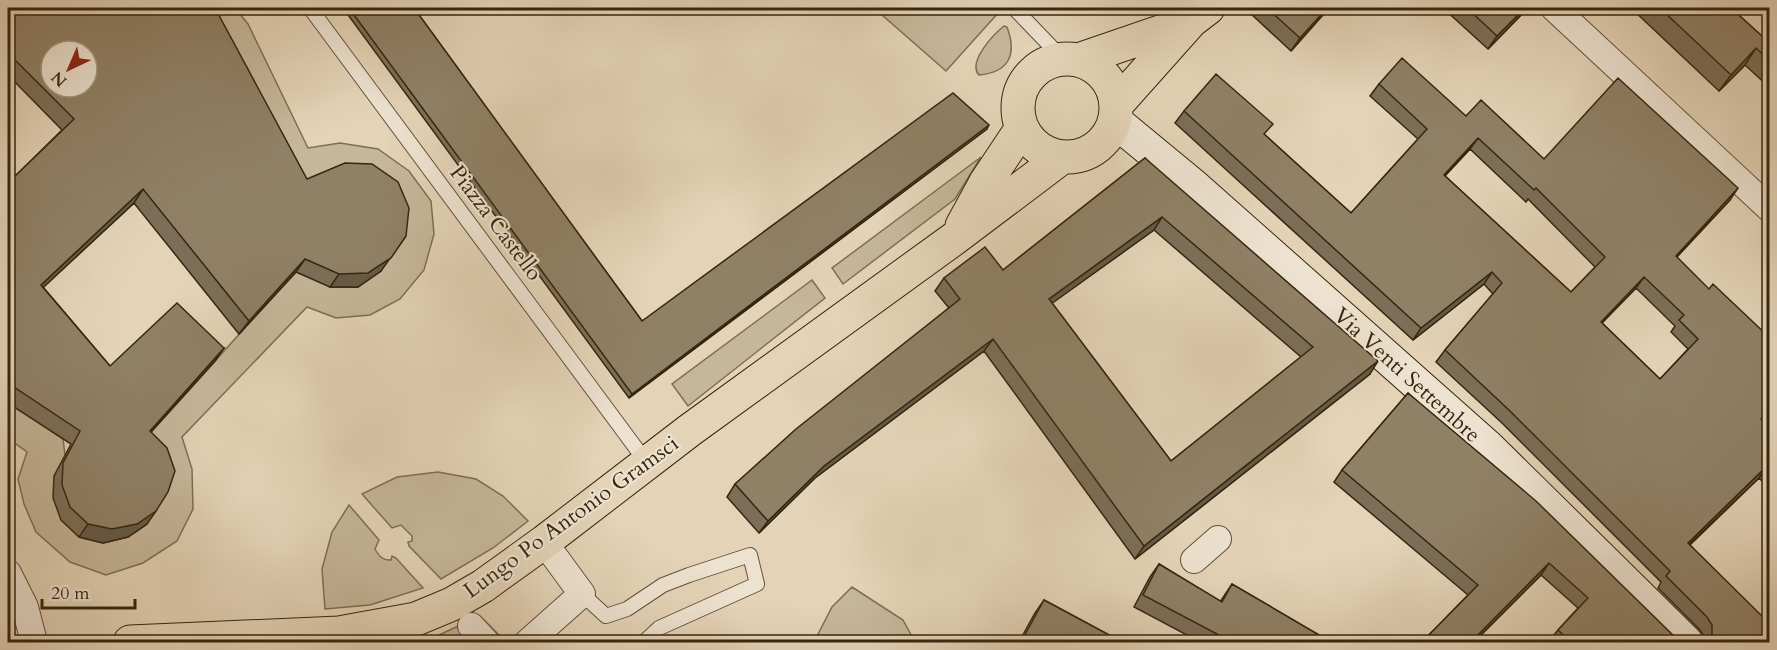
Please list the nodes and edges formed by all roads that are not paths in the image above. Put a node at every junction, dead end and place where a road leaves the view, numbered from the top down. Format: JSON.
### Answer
{"nodes":[{"id":1,"x":310,"y":8,"type":"edge"},
{"id":2,"x":1554,"y":8,"type":"edge"},
{"id":3,"x":1016,"y":9,"type":"edge"},
{"id":4,"x":1199,"y":14,"type":"edge"},
{"id":5,"x":1070,"y":60,"type":"junction"},
{"id":6,"x":1116,"y":113,"type":"junction"},
{"id":7,"x":1022,"y":128,"type":"junction"},
{"id":8,"x":1061,"y":158,"type":"junction"},
{"id":9,"x":1770,"y":209,"type":"edge"},
{"id":10,"x":955,"y":238,"type":"junction"},
{"id":11,"x":647,"y":463,"type":"junction"},
{"id":12,"x":1218,"y":539,"type":"dead end"},
{"id":13,"x":544,"y":542,"type":"junction"},
{"id":14,"x":1194,"y":560,"type":"dead end"},
{"id":15,"x":8,"y":573,"type":"edge"},
{"id":16,"x":582,"y":594,"type":"junction"},
{"id":17,"x":34,"y":642,"type":"edge"},
{"id":18,"x":130,"y":642,"type":"edge"},
{"id":19,"x":528,"y":642,"type":"edge"},
{"id":20,"x":644,"y":642,"type":"edge"},
{"id":21,"x":1686,"y":642,"type":"edge"}],
"edges":[{"from":1,"to":11,"type":"lane","name":"Piazza Castello"},
{"from":2,"to":9,"type":"street"},
{"from":3,"to":5,"type":"lane"},
{"from":4,"to":5,"type":"main road"},
{"from":4,"to":6,"type":"main road"},
{"from":5,"to":6,"type":"main road"},
{"from":5,"to":7,"type":"main road"},
{"from":6,"to":8,"type":"main road"},
{"from":6,"to":21,"type":"main road","name":"Via Venti Settembre"},
{"from":7,"to":8,"type":"main road"},
{"from":7,"to":10,"type":"main road","name":"Lungo Po Antonio Gramsci"},
{"from":8,"to":10,"type":"main road","name":"Lungo Po Antonio Gramsci"},
{"from":10,"to":11,"type":"main road","name":"Lungo Po Antonio Gramsci"},
{"from":11,"to":13,"type":"main road","name":"Lungo Po Antonio Gramsci"},
{"from":12,"to":14,"type":"street"},
{"from":13,"to":16,"type":"street"},
{"from":13,"to":18,"type":"main road","name":"Lungo Po Antonio Gramsci"},
{"from":15,"to":17,"type":"street"},
{"from":16,"to":19,"type":"street"},
{"from":16,"to":20,"type":"lane"}]}
